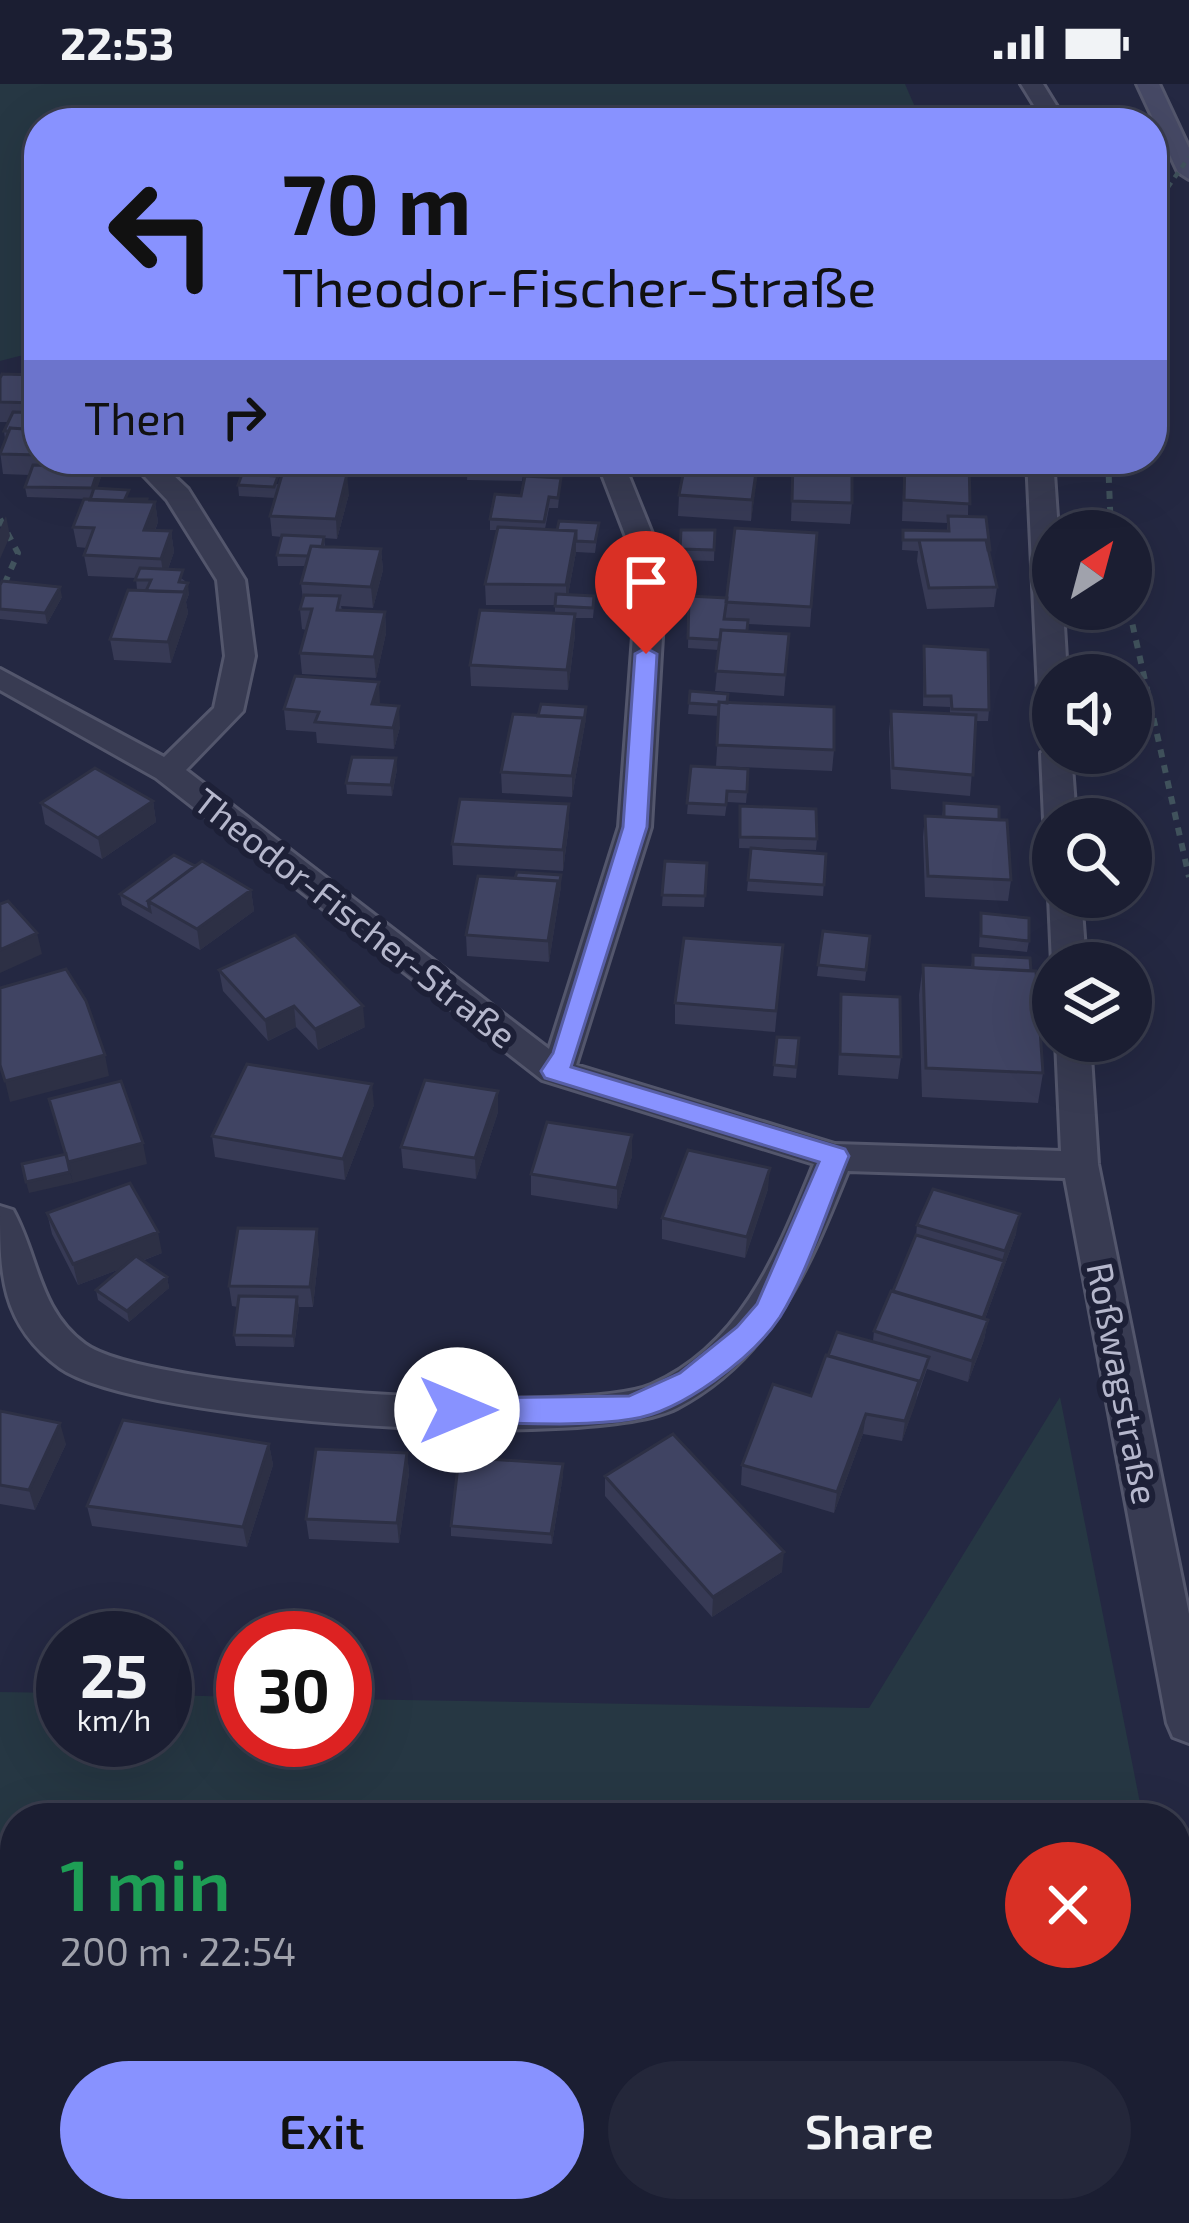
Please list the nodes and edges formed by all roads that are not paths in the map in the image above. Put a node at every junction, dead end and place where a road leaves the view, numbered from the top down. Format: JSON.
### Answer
{"nodes":[{"id":1,"x":1167,"y":125,"type":"edge"},
{"id":2,"x":1189,"y":172,"type":"edge"},
{"id":3,"x":156,"y":474,"type":"edge"},
{"id":4,"x":615,"y":474,"type":"edge"},
{"id":5,"x":1041,"y":474,"type":"edge"},
{"id":6,"x":1051,"y":654,"type":"edge"},
{"id":7,"x":0,"y":678,"type":"edge"},
{"id":8,"x":167,"y":771,"type":"junction"},
{"id":9,"x":1074,"y":1062,"type":"edge"},
{"id":10,"x":554,"y":1071,"type":"junction"},
{"id":11,"x":835,"y":1156,"type":"junction"},
{"id":12,"x":1080,"y":1164,"type":"junction"},
{"id":13,"x":0,"y":1220,"type":"edge"},
{"id":14,"x":1189,"y":1723,"type":"edge"}],
"edges":[{"from":1,"to":2,"type":"main road"},
{"from":3,"to":8,"type":"street"},
{"from":4,"to":10,"type":"street"},
{"from":5,"to":6,"type":"street"},
{"from":7,"to":8,"type":"street","name":"Theodor-Fischer-Straße"},
{"from":8,"to":10,"type":"street","name":"Theodor-Fischer-Straße"},
{"from":9,"to":12,"type":"street","name":"Roßwagstraße"},
{"from":10,"to":11,"type":"street","name":"Theodor-Fischer-Straße"},
{"from":11,"to":12,"type":"street","name":"Theodor-Fischer-Straße"},
{"from":11,"to":13,"type":"street"},
{"from":12,"to":14,"type":"street","name":"Roßwagstraße"}]}
